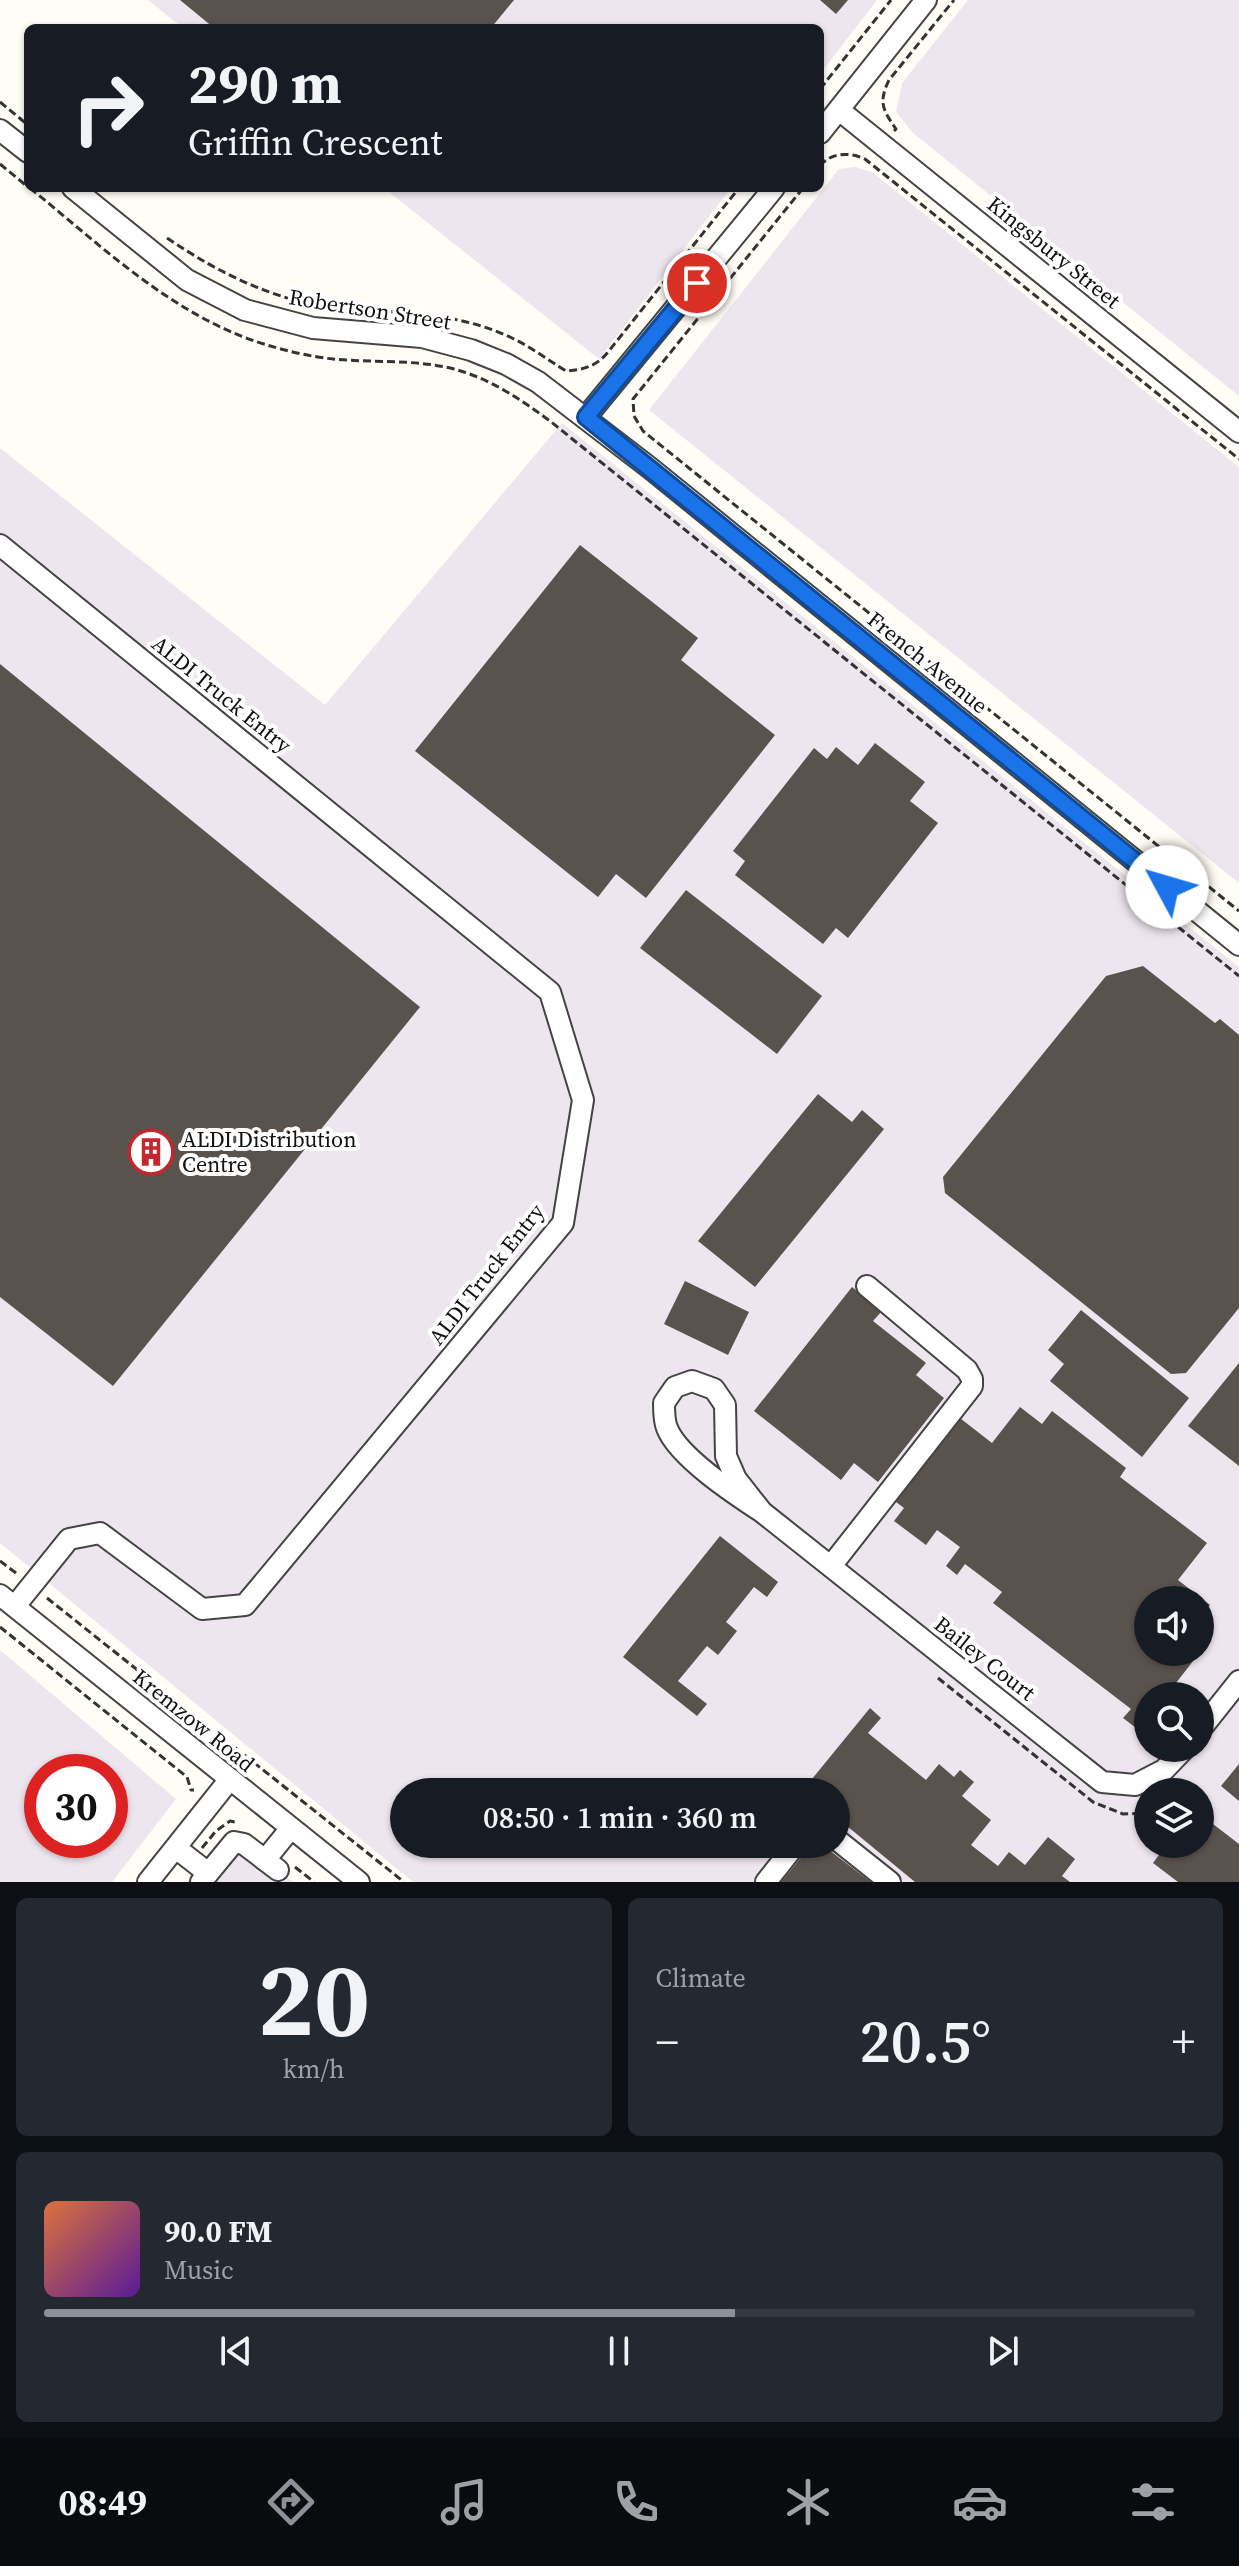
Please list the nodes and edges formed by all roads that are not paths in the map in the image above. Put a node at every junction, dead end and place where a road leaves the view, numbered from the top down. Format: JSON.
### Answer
{"nodes":[{"id":1,"x":926,"y":0,"type":"edge"},
{"id":2,"x":839,"y":110,"type":"junction"},
{"id":3,"x":824,"y":128,"type":"edge"},
{"id":4,"x":0,"y":130,"type":"edge"},
{"id":5,"x":24,"y":149,"type":"edge"},
{"id":6,"x":78,"y":192,"type":"edge"},
{"id":7,"x":771,"y":192,"type":"edge"},
{"id":8,"x":586,"y":417,"type":"junction"},
{"id":9,"x":1239,"y":432,"type":"edge"},
{"id":10,"x":0,"y":545,"type":"edge"},
{"id":11,"x":1239,"y":945,"type":"edge"},
{"id":12,"x":867,"y":1286,"type":"dead end"},
{"id":13,"x":762,"y":1512,"type":"junction"},
{"id":14,"x":831,"y":1566,"type":"junction"},
{"id":15,"x":7,"y":1600,"type":"edge"},
{"id":16,"x":1239,"y":1681,"type":"edge"},
{"id":17,"x":1214,"y":1712,"type":"edge"},
{"id":18,"x":1172,"y":1762,"type":"edge"},
{"id":19,"x":230,"y":1779,"type":"junction"},
{"id":20,"x":291,"y":1828,"type":"junction"},
{"id":21,"x":176,"y":1848,"type":"junction"},
{"id":22,"x":850,"y":1850,"type":"edge"},
{"id":23,"x":785,"y":1858,"type":"edge"},
{"id":24,"x":205,"y":1878,"type":"edge"},
{"id":25,"x":148,"y":1882,"type":"edge"},
{"id":26,"x":359,"y":1882,"type":"edge"},
{"id":27,"x":766,"y":1882,"type":"edge"},
{"id":28,"x":890,"y":1882,"type":"edge"}],
"edges":[{"from":1,"to":2,"type":"street"},
{"from":2,"to":3,"type":"street"},
{"from":2,"to":9,"type":"street","name":"Kingsbury Street"},
{"from":4,"to":5,"type":"street"},
{"from":6,"to":8,"type":"street","name":"Robertson Street"},
{"from":7,"to":8,"type":"street"},
{"from":8,"to":11,"type":"street","name":"French Avenue"},
{"from":10,"to":15,"type":"street","name":"ALDI Truck Entry"},
{"from":12,"to":14,"type":"street"},
{"from":13,"to":13,"type":"street","name":"Bailey Court"},
{"from":13,"to":14,"type":"street","name":"Bailey Court"},
{"from":14,"to":18,"type":"street","name":"Bailey Court"},
{"from":15,"to":19,"type":"street","name":"Kremzow Road"},
{"from":16,"to":17,"type":"street"},
{"from":19,"to":20,"type":"street","name":"Kremzow Road"},
{"from":19,"to":21,"type":"street"},
{"from":20,"to":24,"type":"street"},
{"from":20,"to":26,"type":"street","name":"Kremzow Road"},
{"from":21,"to":24,"type":"street"},
{"from":21,"to":25,"type":"street"},
{"from":22,"to":28,"type":"street"},
{"from":23,"to":27,"type":"street"}]}
